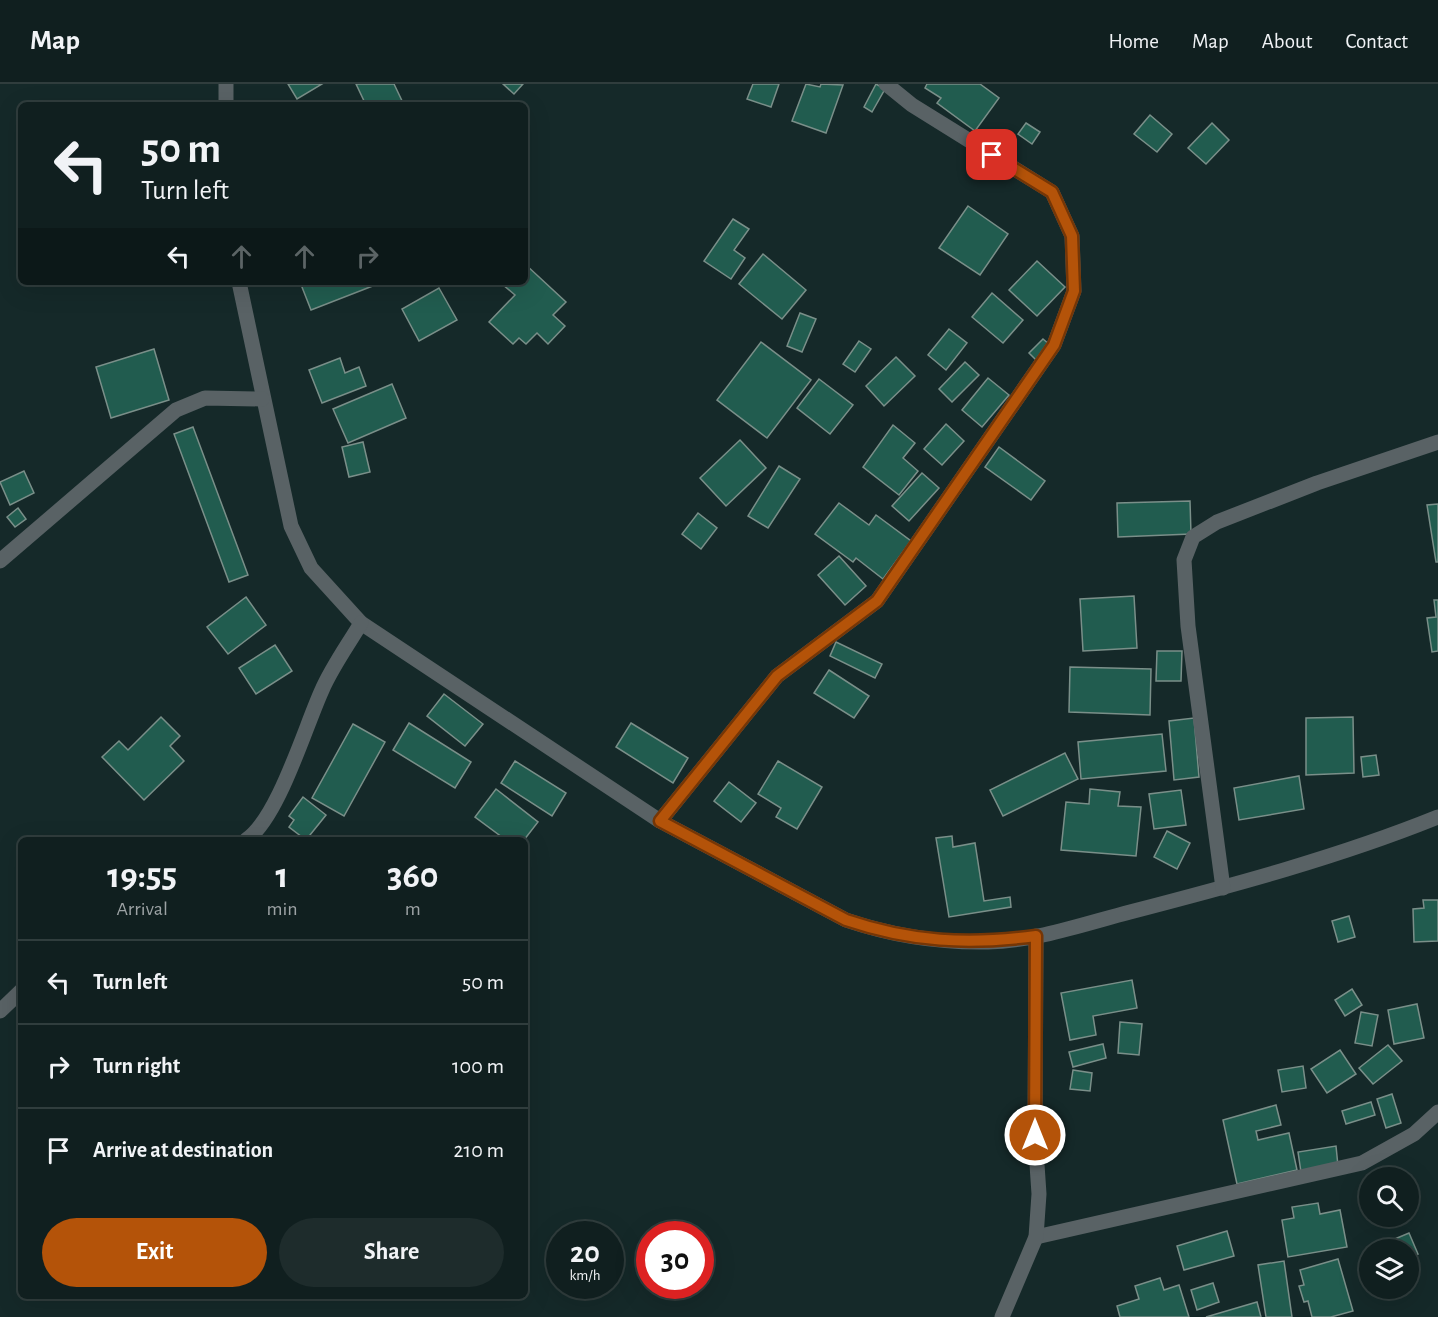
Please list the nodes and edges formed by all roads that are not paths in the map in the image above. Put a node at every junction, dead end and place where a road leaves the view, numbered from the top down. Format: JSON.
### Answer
{"nodes":[{"id":1,"x":226,"y":84,"type":"edge"},
{"id":2,"x":886,"y":84,"type":"edge"},
{"id":3,"x":226,"y":102,"type":"edge"},
{"id":4,"x":240,"y":285,"type":"edge"},
{"id":5,"x":262,"y":399,"type":"junction"},
{"id":6,"x":1438,"y":442,"type":"edge"},
{"id":7,"x":0,"y":561,"type":"edge"},
{"id":8,"x":361,"y":623,"type":"junction"},
{"id":9,"x":1438,"y":817,"type":"edge"},
{"id":10,"x":660,"y":821,"type":"junction"},
{"id":11,"x":250,"y":837,"type":"edge"},
{"id":12,"x":1223,"y":888,"type":"junction"},
{"id":13,"x":1036,"y":936,"type":"junction"},
{"id":14,"x":18,"y":994,"type":"edge"},
{"id":15,"x":0,"y":1011,"type":"edge"},
{"id":16,"x":1438,"y":1112,"type":"edge"},
{"id":17,"x":1036,"y":1237,"type":"junction"},
{"id":18,"x":1002,"y":1317,"type":"edge"}],
"edges":[{"from":1,"to":3,"type":"street"},
{"from":2,"to":10,"type":"street"},
{"from":4,"to":5,"type":"street"},
{"from":5,"to":7,"type":"street"},
{"from":5,"to":8,"type":"street"},
{"from":6,"to":12,"type":"street"},
{"from":8,"to":10,"type":"street"},
{"from":8,"to":11,"type":"street"},
{"from":9,"to":12,"type":"street"},
{"from":10,"to":13,"type":"street"},
{"from":12,"to":13,"type":"street"},
{"from":13,"to":17,"type":"street"},
{"from":14,"to":15,"type":"street"},
{"from":16,"to":17,"type":"street"},
{"from":17,"to":18,"type":"street"}]}
